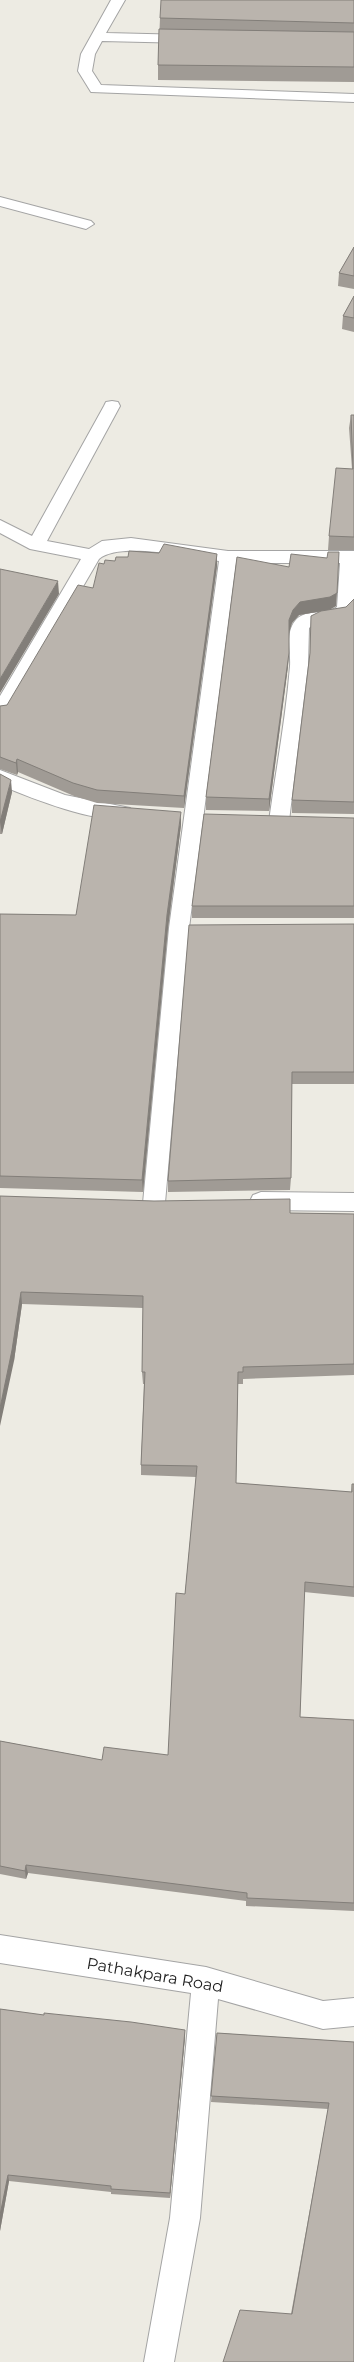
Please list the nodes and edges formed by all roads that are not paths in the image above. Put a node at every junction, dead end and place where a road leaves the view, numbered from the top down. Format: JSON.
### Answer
{"nodes":[{"id":1,"x":118,"y":0,"type":"edge"},
{"id":2,"x":98,"y":37,"type":"junction"},
{"id":3,"x":199,"y":39,"type":"edge"},
{"id":4,"x":354,"y":98,"type":"edge"},
{"id":5,"x":0,"y":201,"type":"edge"},
{"id":6,"x":86,"y":224,"type":"dead end"},
{"id":7,"x":112,"y":406,"type":"dead end"},
{"id":8,"x":0,"y":526,"type":"edge"},
{"id":9,"x":36,"y":545,"type":"junction"},
{"id":10,"x":92,"y":555,"type":"junction"},
{"id":11,"x":228,"y":557,"type":"junction"},
{"id":12,"x":352,"y":557,"type":"edge"},
{"id":13,"x":0,"y":712,"type":"edge"},
{"id":14,"x":0,"y":776,"type":"edge"},
{"id":15,"x":144,"y":816,"type":"edge"},
{"id":16,"x":173,"y":816,"type":"edge"},
{"id":17,"x":202,"y":817,"type":"junction"},
{"id":18,"x":279,"y":821,"type":"edge"},
{"id":19,"x":131,"y":1202,"type":"edge"},
{"id":20,"x":238,"y":1202,"type":"edge"},
{"id":21,"x":354,"y":1202,"type":"edge"},
{"id":22,"x":154,"y":1203,"type":"junction"},
{"id":23,"x":177,"y":1203,"type":"edge"},
{"id":24,"x":0,"y":1949,"type":"edge"},
{"id":25,"x":206,"y":1981,"type":"junction"},
{"id":26,"x":354,"y":2012,"type":"edge"},
{"id":27,"x":159,"y":2362,"type":"edge"}],
"edges":[{"from":1,"to":2,"type":"street"},
{"from":2,"to":3,"type":"street"},
{"from":2,"to":4,"type":"street"},
{"from":5,"to":6,"type":"street"},
{"from":7,"to":9,"type":"street"},
{"from":8,"to":9,"type":"street"},
{"from":9,"to":10,"type":"street"},
{"from":10,"to":11,"type":"street"},
{"from":10,"to":13,"type":"street"},
{"from":11,"to":12,"type":"street"},
{"from":11,"to":17,"type":"street"},
{"from":12,"to":18,"type":"street"},
{"from":14,"to":15,"type":"street"},
{"from":16,"to":17,"type":"street"},
{"from":17,"to":22,"type":"street"},
{"from":19,"to":22,"type":"street"},
{"from":20,"to":21,"type":"street"},
{"from":22,"to":23,"type":"street"},
{"from":24,"to":25,"type":"street","name":"Pathakpara Road"},
{"from":25,"to":26,"type":"street","name":"Pathakpara Road"},
{"from":25,"to":27,"type":"street"}]}
